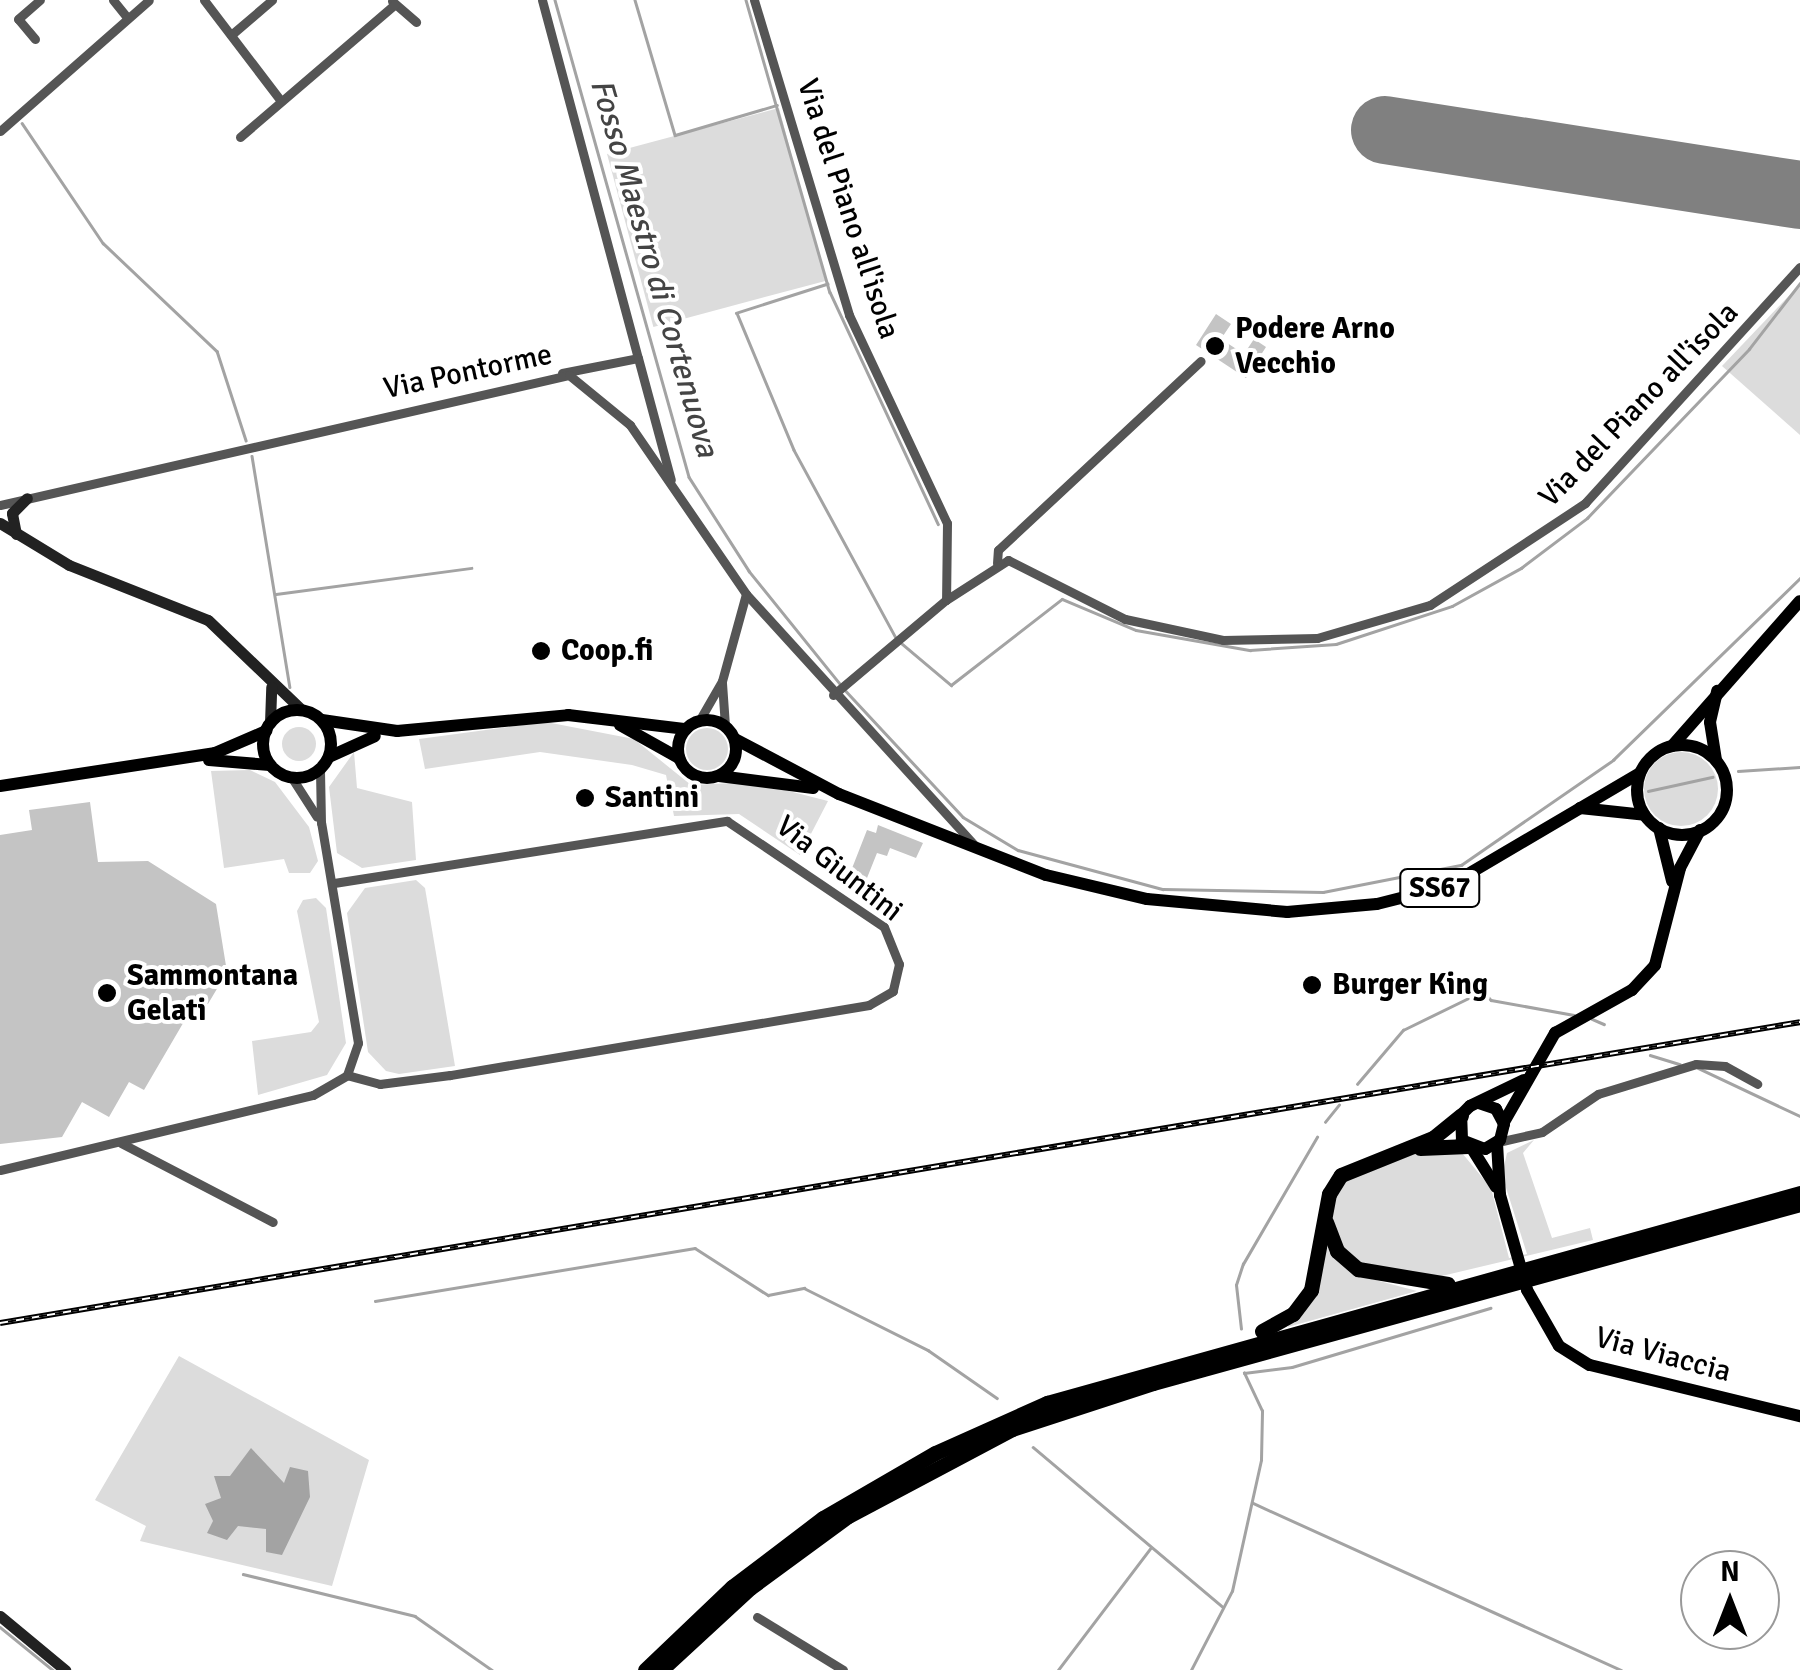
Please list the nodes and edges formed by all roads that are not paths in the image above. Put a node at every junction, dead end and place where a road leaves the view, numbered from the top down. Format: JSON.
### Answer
{"nodes":[{"id":1,"x":40,"y":0,"type":"edge"},
{"id":2,"x":113,"y":0,"type":"edge"},
{"id":3,"x":148,"y":0,"type":"edge"},
{"id":4,"x":204,"y":0,"type":"edge"},
{"id":5,"x":272,"y":0,"type":"edge"},
{"id":6,"x":542,"y":0,"type":"edge"},
{"id":7,"x":754,"y":0,"type":"edge"},
{"id":8,"x":393,"y":2,"type":"edge"},
{"id":9,"x":127,"y":17,"type":"junction"},
{"id":10,"x":416,"y":22,"type":"dead end"},
{"id":11,"x":231,"y":35,"type":"junction"},
{"id":12,"x":35,"y":38,"type":"dead end"},
{"id":13,"x":281,"y":101,"type":"junction"},
{"id":14,"x":0,"y":131,"type":"edge"},
{"id":15,"x":240,"y":137,"type":"dead end"},
{"id":16,"x":1800,"y":267,"type":"edge"},
{"id":17,"x":638,"y":358,"type":"junction"},
{"id":18,"x":1201,"y":361,"type":"dead end"},
{"id":19,"x":550,"y":375,"type":"junction"},
{"id":20,"x":673,"y":488,"type":"junction"},
{"id":21,"x":27,"y":498,"type":"junction"},
{"id":22,"x":0,"y":506,"type":"edge"},
{"id":23,"x":0,"y":522,"type":"edge"},
{"id":24,"x":19,"y":537,"type":"junction"},
{"id":25,"x":997,"y":563,"type":"junction"},
{"id":26,"x":746,"y":594,"type":"junction"},
{"id":27,"x":946,"y":600,"type":"junction"},
{"id":28,"x":1800,"y":601,"type":"edge"},
{"id":29,"x":722,"y":681,"type":"junction"},
{"id":30,"x":1718,"y":686,"type":"junction"},
{"id":31,"x":270,"y":687,"type":"junction"},
{"id":32,"x":840,"y":690,"type":"junction"},
{"id":33,"x":302,"y":710,"type":"junction"},
{"id":34,"x":322,"y":720,"type":"junction"},
{"id":35,"x":613,"y":722,"type":"junction"},
{"id":36,"x":692,"y":725,"type":"junction"},
{"id":37,"x":725,"y":726,"type":"junction"},
{"id":38,"x":268,"y":727,"type":"junction"},
{"id":39,"x":397,"y":731,"type":"junction"},
{"id":40,"x":735,"y":739,"type":"junction"},
{"id":41,"x":1672,"y":746,"type":"junction"},
{"id":42,"x":679,"y":758,"type":"junction"},
{"id":43,"x":172,"y":762,"type":"junction"},
{"id":44,"x":1717,"y":762,"type":"junction"},
{"id":45,"x":270,"y":765,"type":"junction"},
{"id":46,"x":324,"y":765,"type":"junction"},
{"id":47,"x":1640,"y":773,"type":"junction"},
{"id":48,"x":718,"y":776,"type":"junction"},
{"id":49,"x":292,"y":778,"type":"junction"},
{"id":50,"x":0,"y":786,"type":"edge"},
{"id":51,"x":840,"y":794,"type":"junction"},
{"id":52,"x":1573,"y":810,"type":"junction"},
{"id":53,"x":1645,"y":815,"type":"junction"},
{"id":54,"x":321,"y":824,"type":"junction"},
{"id":55,"x":1659,"y":828,"type":"junction"},
{"id":56,"x":1700,"y":830,"type":"junction"},
{"id":57,"x":977,"y":848,"type":"junction"},
{"id":58,"x":334,"y":883,"type":"junction"},
{"id":59,"x":1672,"y":899,"type":"junction"},
{"id":60,"x":347,"y":1075,"type":"junction"},
{"id":61,"x":1524,"y":1080,"type":"junction"},
{"id":62,"x":1757,"y":1084,"type":"dead end"},
{"id":63,"x":1479,"y":1104,"type":"junction"},
{"id":64,"x":1461,"y":1115,"type":"junction"},
{"id":65,"x":1504,"y":1123,"type":"junction"},
{"id":66,"x":1530,"y":1136,"type":"junction"},
{"id":67,"x":122,"y":1142,"type":"junction"},
{"id":68,"x":1498,"y":1142,"type":"junction"},
{"id":69,"x":1470,"y":1146,"type":"junction"},
{"id":70,"x":1396,"y":1152,"type":"junction"},
{"id":71,"x":0,"y":1170,"type":"edge"},
{"id":72,"x":1800,"y":1192,"type":"edge"},
{"id":73,"x":1500,"y":1195,"type":"junction"},
{"id":74,"x":1800,"y":1204,"type":"edge"},
{"id":75,"x":1325,"y":1218,"type":"junction"},
{"id":76,"x":273,"y":1222,"type":"dead end"},
{"id":77,"x":1462,"y":1286,"type":"junction"},
{"id":78,"x":1218,"y":1352,"type":"junction"},
{"id":79,"x":1800,"y":1416,"type":"edge"},
{"id":80,"x":0,"y":1616,"type":"edge"},
{"id":81,"x":757,"y":1617,"type":"dead end"},
{"id":82,"x":64,"y":1670,"type":"edge"},
{"id":83,"x":645,"y":1670,"type":"edge"},
{"id":84,"x":661,"y":1670,"type":"edge"},
{"id":85,"x":843,"y":1670,"type":"edge"}],
"edges":[{"from":1,"to":12,"type":"street"},
{"from":2,"to":9,"type":"street"},
{"from":3,"to":9,"type":"street"},
{"from":4,"to":11,"type":"street"},
{"from":5,"to":11,"type":"street"},
{"from":6,"to":17,"type":"street"},
{"from":7,"to":27,"type":"street","name":"Via del Piano all'isola"},
{"from":8,"to":10,"type":"street"},
{"from":8,"to":13,"type":"street"},
{"from":9,"to":14,"type":"street"},
{"from":11,"to":13,"type":"street"},
{"from":13,"to":15,"type":"street"},
{"from":16,"to":25,"type":"street","name":"Via del Piano all'isola"},
{"from":17,"to":19,"type":"street"},
{"from":17,"to":20,"type":"street"},
{"from":18,"to":25,"type":"street"},
{"from":19,"to":20,"type":"street","name":"Via Pontorme"},
{"from":19,"to":21,"type":"street","name":"Via Pontorme"},
{"from":20,"to":26,"type":"street","name":"Via Pontorme"},
{"from":21,"to":22,"type":"street","name":"Via Pontorme"},
{"from":21,"to":24,"type":"street"},
{"from":23,"to":24,"type":"street"},
{"from":24,"to":31,"type":"street"},
{"from":25,"to":27,"type":"street"},
{"from":26,"to":29,"type":"street"},
{"from":26,"to":32,"type":"street","name":"Via Pontorme"},
{"from":27,"to":32,"type":"street"},
{"from":28,"to":30,"type":"main road","number":"SS67"},
{"from":29,"to":36,"type":"street"},
{"from":29,"to":37,"type":"street"},
{"from":30,"to":41,"type":"main road","number":"SS67"},
{"from":30,"to":44,"type":"main road"},
{"from":31,"to":33,"type":"street"},
{"from":31,"to":38,"type":"street"},
{"from":32,"to":57,"type":"street","name":"Via Pontorme"},
{"from":33,"to":34,"type":"main road"},
{"from":33,"to":38,"type":"main road"},
{"from":34,"to":39,"type":"main road"},
{"from":34,"to":46,"type":"main road"},
{"from":35,"to":36,"type":"main road"},
{"from":35,"to":39,"type":"main road"},
{"from":35,"to":42,"type":"main road"},
{"from":36,"to":37,"type":"main road"},
{"from":36,"to":42,"type":"main road"},
{"from":37,"to":40,"type":"main road"},
{"from":38,"to":43,"type":"main road"},
{"from":38,"to":45,"type":"main road"},
{"from":39,"to":46,"type":"main road"},
{"from":40,"to":48,"type":"main road"},
{"from":40,"to":51,"type":"main road"},
{"from":41,"to":44,"type":"main road"},
{"from":41,"to":47,"type":"main road","number":"SS67"},
{"from":42,"to":48,"type":"main road"},
{"from":43,"to":45,"type":"main road"},
{"from":43,"to":50,"type":"main road"},
{"from":44,"to":56,"type":"main road"},
{"from":45,"to":49,"type":"main road"},
{"from":46,"to":49,"type":"main road"},
{"from":46,"to":54,"type":"street"},
{"from":47,"to":52,"type":"main road","number":"SS67"},
{"from":47,"to":53,"type":"main road"},
{"from":48,"to":51,"type":"main road"},
{"from":49,"to":54,"type":"street"},
{"from":51,"to":57,"type":"main road"},
{"from":52,"to":53,"type":"main road","number":"SS67"},
{"from":52,"to":57,"type":"main road","number":"SS67"},
{"from":53,"to":55,"type":"main road"},
{"from":54,"to":58,"type":"street"},
{"from":55,"to":56,"type":"main road"},
{"from":55,"to":59,"type":"main road"},
{"from":56,"to":59,"type":"main road"},
{"from":58,"to":60,"type":"street"},
{"from":58,"to":60,"type":"street","name":"Via Giuntini"},
{"from":59,"to":61,"type":"main road"},
{"from":60,"to":67,"type":"street"},
{"from":61,"to":63,"type":"main road"},
{"from":61,"to":65,"type":"main road"},
{"from":62,"to":66,"type":"street"},
{"from":63,"to":64,"type":"main road"},
{"from":63,"to":65,"type":"main road"},
{"from":64,"to":69,"type":"main road"},
{"from":64,"to":70,"type":"highway"},
{"from":65,"to":66,"type":"street"},
{"from":65,"to":68,"type":"main road"},
{"from":66,"to":68,"type":"street"},
{"from":67,"to":71,"type":"street"},
{"from":67,"to":76,"type":"street"},
{"from":68,"to":69,"type":"main road"},
{"from":68,"to":73,"type":"main road"},
{"from":69,"to":70,"type":"highway"},
{"from":69,"to":73,"type":"main road"},
{"from":70,"to":75,"type":"highway"},
{"from":72,"to":77,"type":"highway"},
{"from":73,"to":79,"type":"main road","name":"Via Viaccia"},
{"from":74,"to":84,"type":"highway"},
{"from":75,"to":77,"type":"highway"},
{"from":75,"to":78,"type":"highway"},
{"from":77,"to":78,"type":"highway"},
{"from":78,"to":83,"type":"highway"},
{"from":80,"to":82,"type":"street"},
{"from":81,"to":85,"type":"street"}]}
